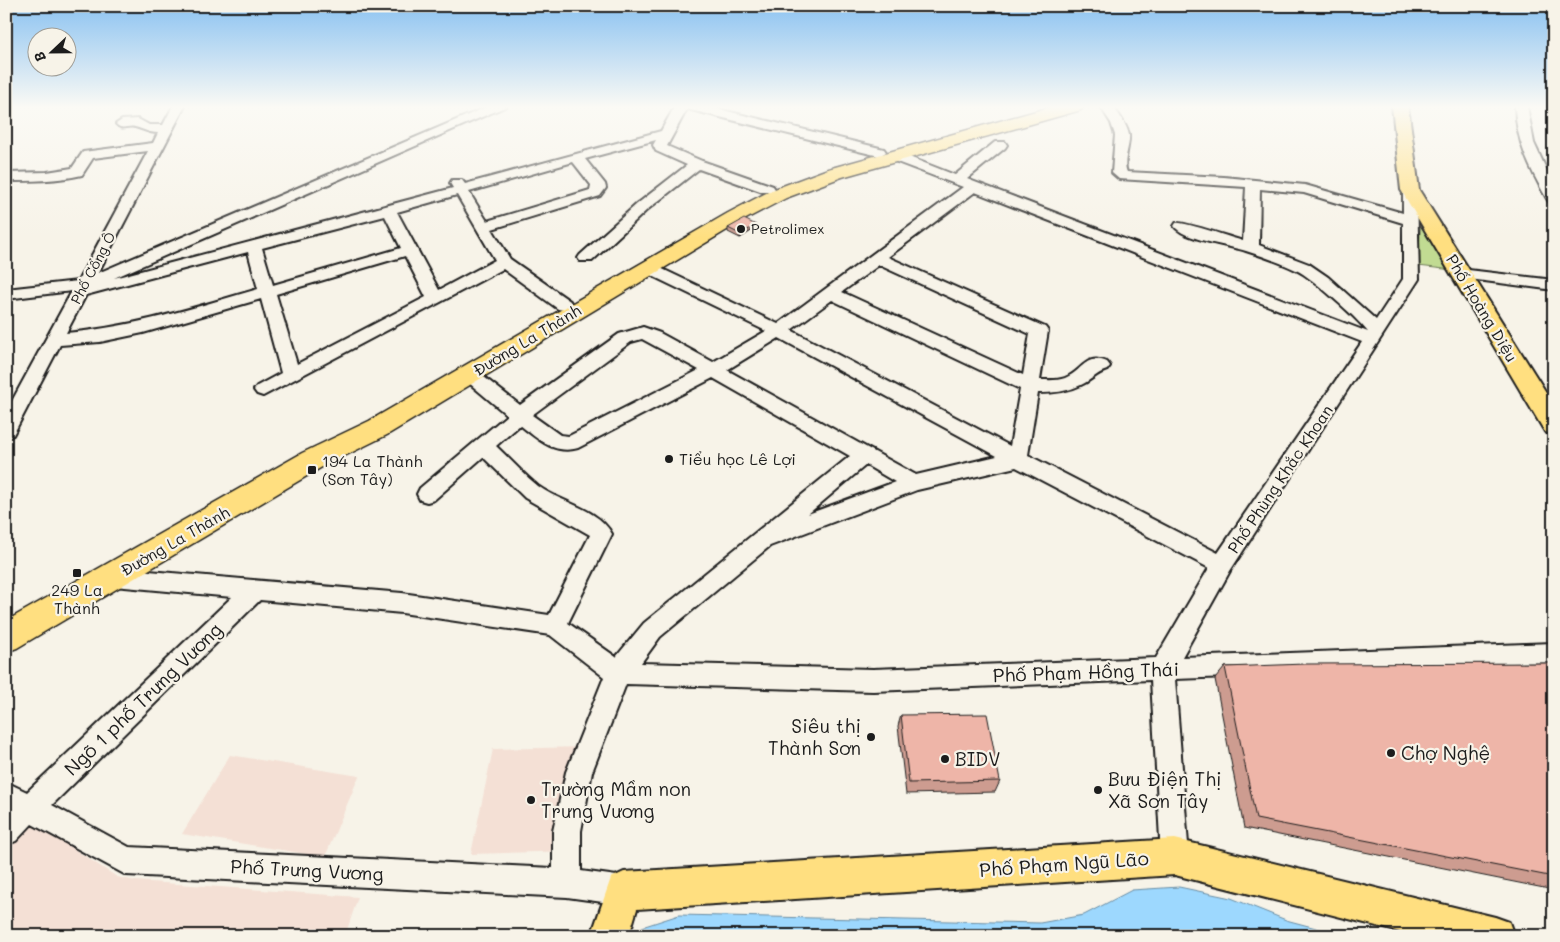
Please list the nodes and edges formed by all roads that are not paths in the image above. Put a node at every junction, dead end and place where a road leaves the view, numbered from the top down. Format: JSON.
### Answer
{"nodes":[{"id":1,"x":127,"y":150,"type":"edge"},
{"id":2,"x":156,"y":150,"type":"edge"},
{"id":3,"x":400,"y":150,"type":"edge"},
{"id":4,"x":601,"y":150,"type":"edge"},
{"id":5,"x":665,"y":150,"type":"edge"},
{"id":6,"x":872,"y":150,"type":"edge"},
{"id":7,"x":901,"y":150,"type":"edge"},
{"id":8,"x":903,"y":150,"type":"edge"},
{"id":9,"x":994,"y":150,"type":"edge"},
{"id":10,"x":1120,"y":150,"type":"edge"},
{"id":11,"x":1405,"y":150,"type":"edge"},
{"id":12,"x":1529,"y":150,"type":"edge"},
{"id":13,"x":887,"y":154,"type":"junction"},
{"id":14,"x":576,"y":157,"type":"junction"},
{"id":15,"x":697,"y":164,"type":"junction"},
{"id":16,"x":1286,"y":171,"type":"dead end"},
{"id":17,"x":6,"y":177,"type":"edge"},
{"id":18,"x":957,"y":180,"type":"junction"},
{"id":19,"x":1253,"y":184,"type":"junction"},
{"id":20,"x":459,"y":186,"type":"junction"},
{"id":21,"x":974,"y":186,"type":"junction"},
{"id":22,"x":1295,"y":188,"type":"junction"},
{"id":23,"x":768,"y":189,"type":"junction"},
{"id":24,"x":1554,"y":199,"type":"edge"},
{"id":25,"x":389,"y":210,"type":"junction"},
{"id":26,"x":1415,"y":215,"type":"junction"},
{"id":27,"x":1181,"y":226,"type":"dead end"},
{"id":28,"x":484,"y":228,"type":"junction"},
{"id":29,"x":254,"y":246,"type":"junction"},
{"id":30,"x":1253,"y":248,"type":"junction"},
{"id":31,"x":409,"y":250,"type":"junction"},
{"id":32,"x":586,"y":258,"type":"dead end"},
{"id":33,"x":877,"y":258,"type":"junction"},
{"id":34,"x":504,"y":262,"type":"junction"},
{"id":35,"x":648,"y":268,"type":"junction"},
{"id":36,"x":1460,"y":274,"type":"junction"},
{"id":37,"x":1554,"y":285,"type":"edge"},
{"id":38,"x":82,"y":289,"type":"junction"},
{"id":39,"x":267,"y":292,"type":"junction"},
{"id":40,"x":831,"y":293,"type":"junction"},
{"id":41,"x":6,"y":294,"type":"edge"},
{"id":42,"x":435,"y":299,"type":"junction"},
{"id":43,"x":564,"y":305,"type":"junction"},
{"id":44,"x":779,"y":331,"type":"junction"},
{"id":45,"x":1375,"y":336,"type":"junction"},
{"id":46,"x":55,"y":340,"type":"junction"},
{"id":47,"x":1101,"y":366,"type":"dead end"},
{"id":48,"x":713,"y":370,"type":"junction"},
{"id":49,"x":469,"y":374,"type":"junction"},
{"id":50,"x":291,"y":375,"type":"junction"},
{"id":51,"x":1030,"y":386,"type":"junction"},
{"id":52,"x":262,"y":390,"type":"dead end"},
{"id":53,"x":520,"y":416,"type":"junction"},
{"id":54,"x":1554,"y":426,"type":"edge"},
{"id":55,"x":6,"y":430,"type":"edge"},
{"id":56,"x":484,"y":446,"type":"junction"},
{"id":57,"x":865,"y":455,"type":"junction"},
{"id":58,"x":1018,"y":459,"type":"junction"},
{"id":59,"x":914,"y":484,"type":"junction"},
{"id":60,"x":428,"y":494,"type":"dead end"},
{"id":61,"x":761,"y":540,"type":"junction"},
{"id":62,"x":1222,"y":565,"type":"junction"},
{"id":63,"x":114,"y":577,"type":"junction"},
{"id":64,"x":255,"y":590,"type":"junction"},
{"id":65,"x":6,"y":622,"type":"edge"},
{"id":66,"x":555,"y":626,"type":"junction"},
{"id":67,"x":6,"y":638,"type":"edge"},
{"id":68,"x":1554,"y":654,"type":"edge"},
{"id":69,"x":1162,"y":670,"type":"junction"},
{"id":70,"x":618,"y":673,"type":"junction"},
{"id":71,"x":6,"y":795,"type":"edge"},
{"id":72,"x":30,"y":808,"type":"junction"},
{"id":73,"x":6,"y":831,"type":"edge"},
{"id":74,"x":1175,"y":857,"type":"junction"},
{"id":75,"x":567,"y":883,"type":"junction"},
{"id":76,"x":624,"y":891,"type":"junction"},
{"id":77,"x":610,"y":936,"type":"edge"},
{"id":78,"x":1495,"y":936,"type":"edge"}],
"edges":[{"from":1,"to":17,"type":"street"},
{"from":2,"to":38,"type":"street","name":"Phố Cổng Ô"},
{"from":3,"to":38,"type":"street"},
{"from":4,"to":14,"type":"street"},
{"from":5,"to":15,"type":"street"},
{"from":6,"to":13,"type":"street"},
{"from":7,"to":13,"type":"highway","name":"Đường La Thành"},
{"from":8,"to":13,"type":"highway","name":"Đường La Thành"},
{"from":9,"to":18,"type":"street"},
{"from":10,"to":19,"type":"street"},
{"from":11,"to":26,"type":"main road","name":"Phố Hoàng Diệu"},
{"from":12,"to":24,"type":"street"},
{"from":13,"to":18,"type":"street"},
{"from":13,"to":23,"type":"highway","name":"Đường La Thành"},
{"from":13,"to":35,"type":"highway","name":"Đường La Thành"},
{"from":14,"to":20,"type":"street"},
{"from":14,"to":28,"type":"street"},
{"from":15,"to":23,"type":"street"},
{"from":15,"to":32,"type":"street"},
{"from":16,"to":22,"type":"street"},
{"from":18,"to":21,"type":"street"},
{"from":19,"to":22,"type":"street"},
{"from":19,"to":30,"type":"street"},
{"from":20,"to":25,"type":"street"},
{"from":20,"to":28,"type":"street"},
{"from":21,"to":33,"type":"street"},
{"from":21,"to":45,"type":"street"},
{"from":22,"to":26,"type":"street"},
{"from":23,"to":43,"type":"highway","name":"Đường La Thành"},
{"from":25,"to":29,"type":"street"},
{"from":25,"to":31,"type":"street"},
{"from":26,"to":36,"type":"main road","name":"Phố Hoàng Diệu"},
{"from":26,"to":45,"type":"street","name":"Phố Phùng Khắc Khoan"},
{"from":27,"to":30,"type":"street"},
{"from":28,"to":34,"type":"street"},
{"from":29,"to":38,"type":"street"},
{"from":29,"to":39,"type":"street"},
{"from":30,"to":45,"type":"street"},
{"from":31,"to":39,"type":"street"},
{"from":31,"to":42,"type":"street"},
{"from":33,"to":40,"type":"street"},
{"from":33,"to":51,"type":"street"},
{"from":34,"to":42,"type":"street"},
{"from":34,"to":43,"type":"street"},
{"from":35,"to":44,"type":"street"},
{"from":35,"to":49,"type":"highway","name":"Đường La Thành"},
{"from":36,"to":37,"type":"street"},
{"from":36,"to":54,"type":"main road","name":"Phố Hoàng Diệu"},
{"from":38,"to":41,"type":"street"},
{"from":38,"to":46,"type":"street","name":"Phố Cổng Ô"},
{"from":39,"to":46,"type":"street"},
{"from":39,"to":50,"type":"street"},
{"from":40,"to":44,"type":"street"},
{"from":40,"to":51,"type":"street"},
{"from":42,"to":50,"type":"street"},
{"from":43,"to":65,"type":"highway","name":"Đường La Thành"},
{"from":44,"to":48,"type":"street"},
{"from":44,"to":58,"type":"street"},
{"from":45,"to":62,"type":"street","name":"Phố Phùng Khắc Khoan"},
{"from":46,"to":55,"type":"street","name":"Phố Cổng Ô"},
{"from":47,"to":51,"type":"street"},
{"from":48,"to":53,"type":"street"},
{"from":48,"to":53,"type":"street"},
{"from":48,"to":57,"type":"street"},
{"from":49,"to":53,"type":"street"},
{"from":49,"to":63,"type":"highway","name":"Đường La Thành"},
{"from":50,"to":52,"type":"street"},
{"from":51,"to":58,"type":"street"},
{"from":53,"to":56,"type":"street"},
{"from":56,"to":60,"type":"street"},
{"from":56,"to":66,"type":"street"},
{"from":57,"to":59,"type":"street"},
{"from":57,"to":61,"type":"street"},
{"from":58,"to":59,"type":"street"},
{"from":58,"to":62,"type":"street"},
{"from":59,"to":61,"type":"street"},
{"from":61,"to":70,"type":"street"},
{"from":62,"to":69,"type":"street","name":"Phố Phùng Khắc Khoan"},
{"from":63,"to":64,"type":"street"},
{"from":63,"to":67,"type":"highway","name":"Đường La Thành"},
{"from":64,"to":66,"type":"street"},
{"from":64,"to":72,"type":"street","name":"Ngõ 1 phố Trưng Vương"},
{"from":66,"to":70,"type":"street"},
{"from":68,"to":69,"type":"street","name":"Phố Phạm Hồng Thái"},
{"from":69,"to":70,"type":"street","name":"Phố Phạm Hồng Thái"},
{"from":69,"to":74,"type":"street"},
{"from":70,"to":75,"type":"street"},
{"from":71,"to":72,"type":"street","name":"Phố Trưng Vương"},
{"from":72,"to":73,"type":"street","name":"Ngõ 1 phố Trưng Vương"},
{"from":72,"to":75,"type":"street","name":"Phố Trưng Vương"},
{"from":74,"to":76,"type":"main road","name":"Phố Phạm Ngũ Lão"},
{"from":74,"to":78,"type":"main road","name":"Phố Phạm Ngũ Lão"},
{"from":75,"to":76,"type":"street","name":"Phố Trưng Vương"},
{"from":76,"to":77,"type":"main road"}]}
